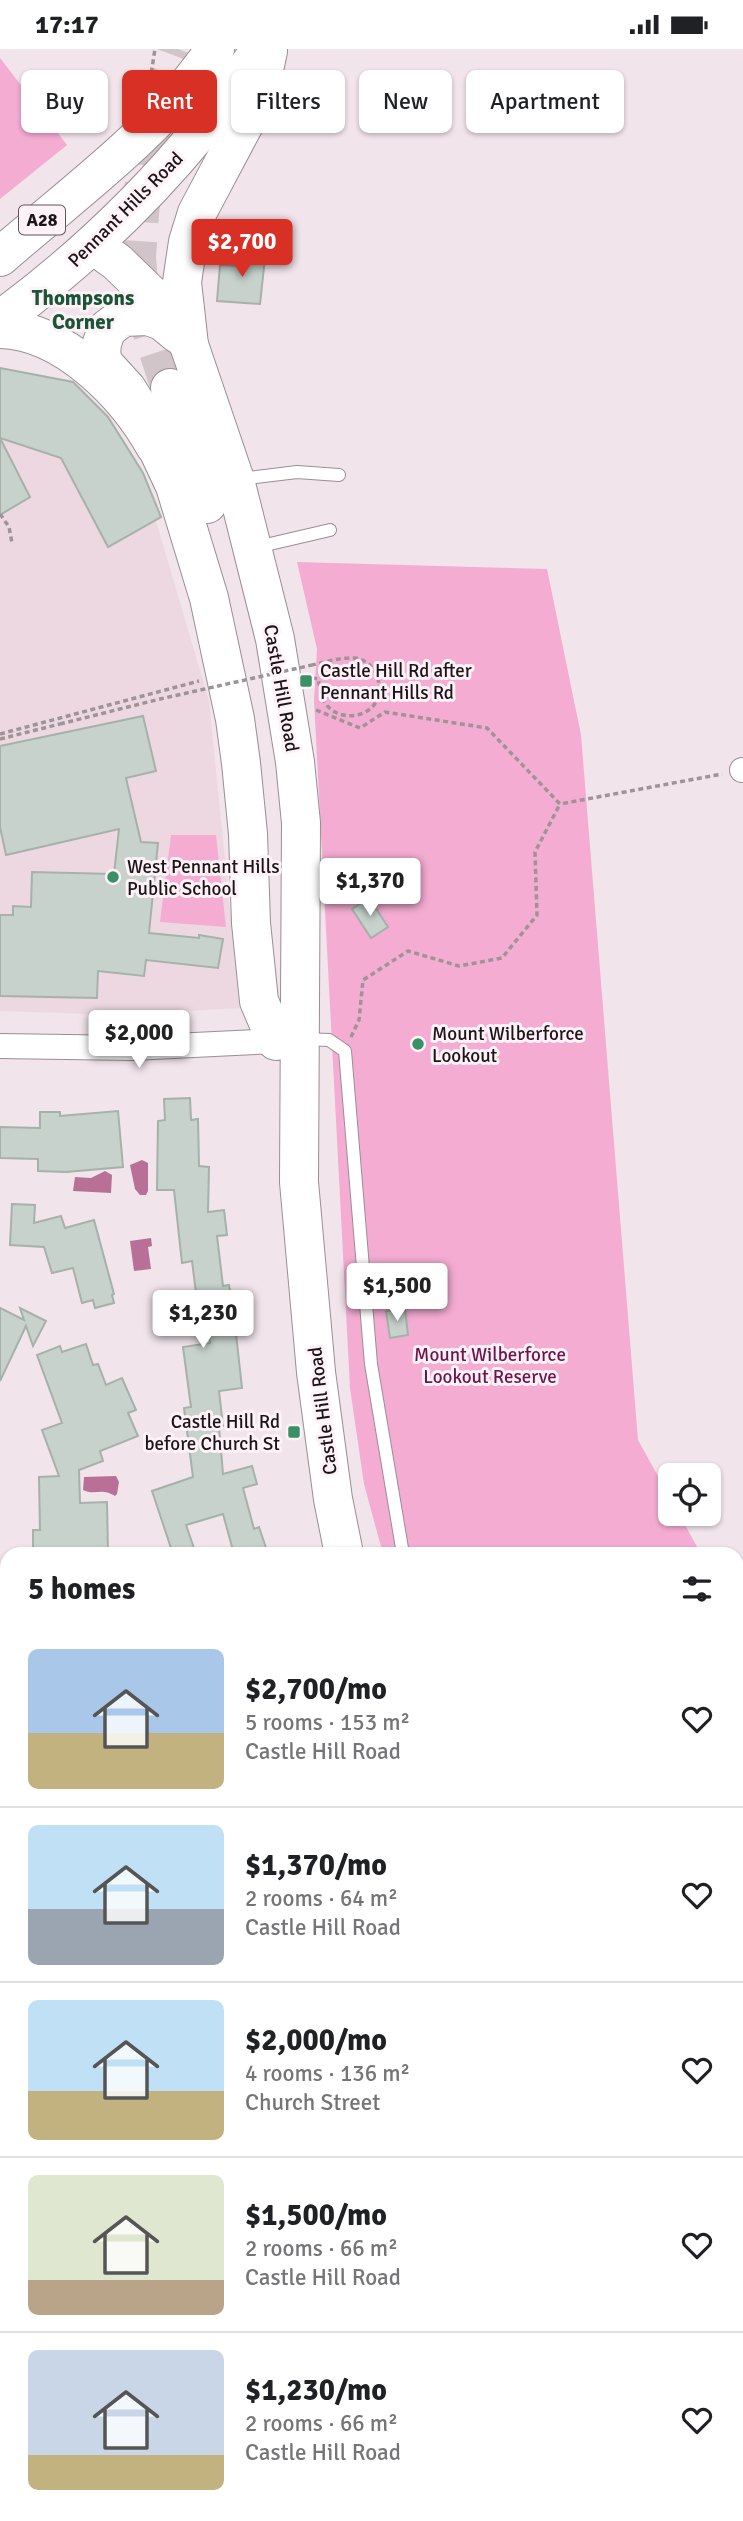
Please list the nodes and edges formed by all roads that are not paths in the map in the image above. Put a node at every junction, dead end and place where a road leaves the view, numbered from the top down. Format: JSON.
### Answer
{"nodes":[{"id":1,"x":215,"y":49,"type":"edge"},
{"id":2,"x":261,"y":49,"type":"edge"},
{"id":3,"x":268,"y":49,"type":"edge"},
{"id":4,"x":93,"y":245,"type":"junction"},
{"id":5,"x":0,"y":257,"type":"edge"},
{"id":6,"x":0,"y":267,"type":"edge"},
{"id":7,"x":0,"y":320,"type":"edge"},
{"id":8,"x":0,"y":329,"type":"edge"},
{"id":9,"x":189,"y":345,"type":"junction"},
{"id":10,"x":170,"y":389,"type":"tunnel mouth"},
{"id":11,"x":155,"y":446,"type":"junction"},
{"id":12,"x":339,"y":475,"type":"dead end"},
{"id":13,"x":235,"y":480,"type":"junction"},
{"id":14,"x":330,"y":530,"type":"dead end"},
{"id":15,"x":253,"y":548,"type":"junction"},
{"id":16,"x":288,"y":1040,"type":"junction"},
{"id":17,"x":0,"y":1047,"type":"edge"},
{"id":18,"x":342,"y":1547,"type":"edge"},
{"id":19,"x":402,"y":1547,"type":"edge"}],
"edges":[{"from":1,"to":5,"type":"main road","number":"A28"},
{"from":2,"to":4,"type":"main road","name":"Pennant Hills Road","number":"A28"},
{"from":3,"to":9,"type":"main road"},
{"from":4,"to":6,"type":"main road"},
{"from":4,"to":7,"type":"main road","name":"Pennant Hills Road","number":"A28"},
{"from":4,"to":9,"type":"main road","name":"Castle Hill Road"},
{"from":8,"to":11,"type":"main road"},
{"from":9,"to":11,"type":"main road"},
{"from":9,"to":13,"type":"main road","name":"Castle Hill Road"},
{"from":10,"to":16,"type":"main road","name":"Castle Hill Road"},
{"from":11,"to":16,"type":"main road"},
{"from":12,"to":13,"type":"lane"},
{"from":13,"to":15,"type":"main road","name":"Castle Hill Road"},
{"from":14,"to":15,"type":"lane"},
{"from":15,"to":16,"type":"main road","name":"Castle Hill Road"},
{"from":16,"to":17,"type":"street"},
{"from":16,"to":18,"type":"main road","name":"Castle Hill Road"},
{"from":16,"to":19,"type":"lane"}]}
